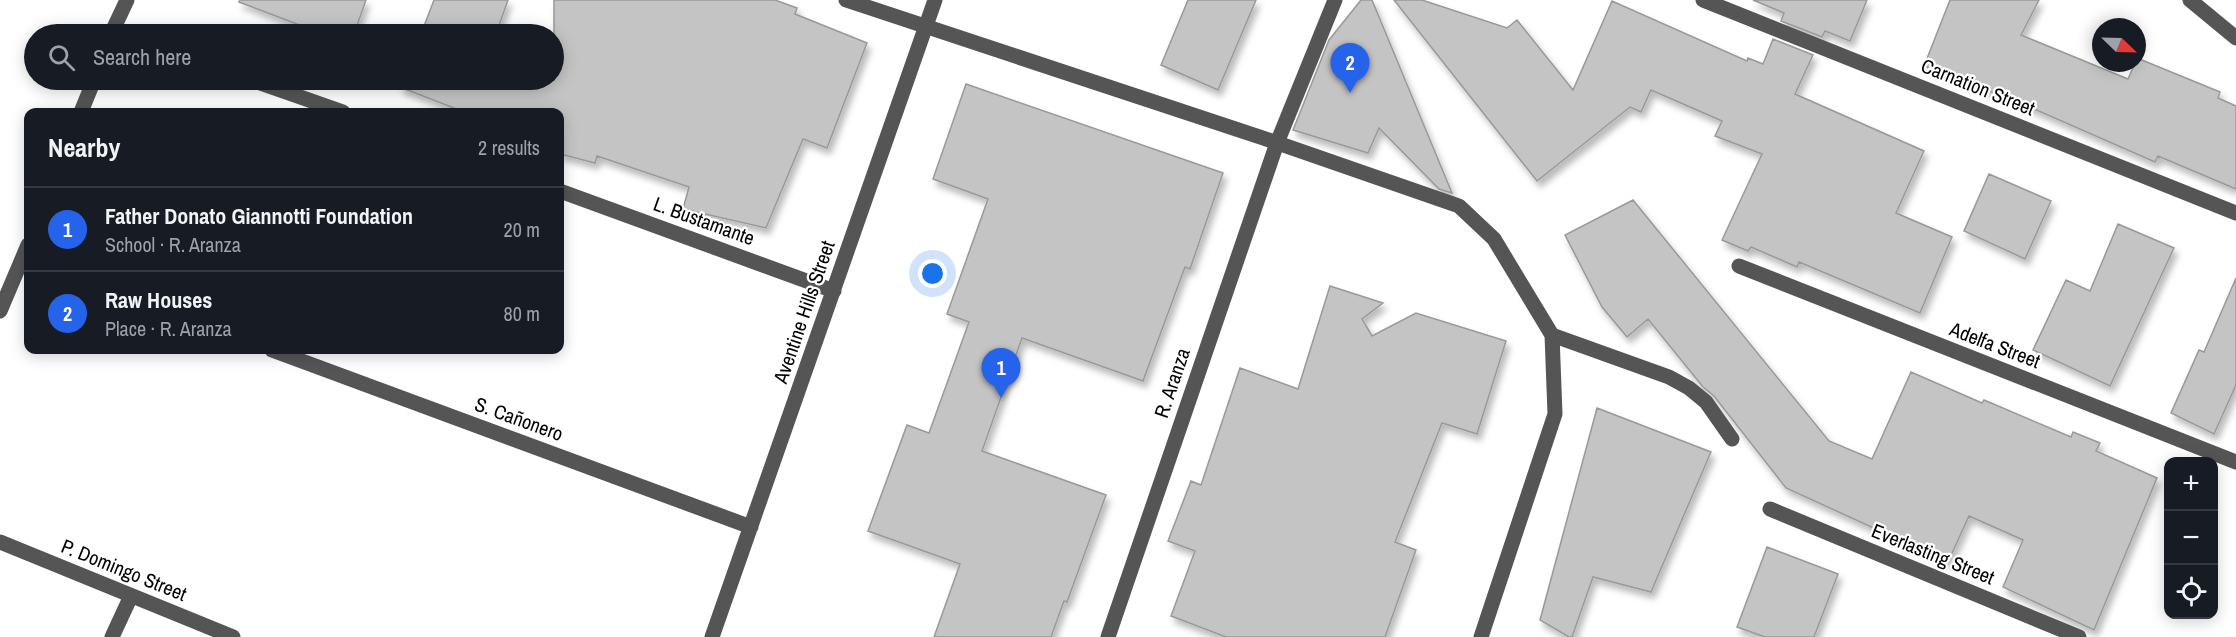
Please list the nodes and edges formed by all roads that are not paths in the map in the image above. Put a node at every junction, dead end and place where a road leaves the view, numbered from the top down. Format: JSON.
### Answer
{"nodes":[{"id":1,"x":127,"y":0,"type":"edge"},
{"id":2,"x":846,"y":0,"type":"edge"},
{"id":3,"x":935,"y":0,"type":"edge"},
{"id":4,"x":1335,"y":0,"type":"edge"},
{"id":5,"x":1704,"y":0,"type":"edge"},
{"id":6,"x":2190,"y":0,"type":"edge"},
{"id":7,"x":120,"y":24,"type":"edge"},
{"id":8,"x":926,"y":27,"type":"junction"},
{"id":9,"x":2236,"y":38,"type":"edge"},
{"id":10,"x":90,"y":90,"type":"edge"},
{"id":11,"x":280,"y":90,"type":"edge"},
{"id":12,"x":83,"y":108,"type":"edge"},
{"id":13,"x":332,"y":108,"type":"edge"},
{"id":14,"x":1277,"y":143,"type":"junction"},
{"id":15,"x":564,"y":192,"type":"edge"},
{"id":16,"x":2236,"y":213,"type":"edge"},
{"id":17,"x":24,"y":260,"type":"edge"},
{"id":18,"x":1739,"y":266,"type":"dead end"},
{"id":19,"x":834,"y":291,"type":"junction"},
{"id":20,"x":0,"y":311,"type":"edge"},
{"id":21,"x":1552,"y":335,"type":"junction"},
{"id":22,"x":283,"y":354,"type":"edge"},
{"id":23,"x":1732,"y":439,"type":"dead end"},
{"id":24,"x":2236,"y":462,"type":"edge"},
{"id":25,"x":1770,"y":509,"type":"dead end"},
{"id":26,"x":751,"y":527,"type":"junction"},
{"id":27,"x":0,"y":542,"type":"edge"},
{"id":28,"x":131,"y":596,"type":"junction"},
{"id":29,"x":112,"y":637,"type":"edge"},
{"id":30,"x":233,"y":637,"type":"edge"},
{"id":31,"x":712,"y":637,"type":"edge"},
{"id":32,"x":1108,"y":637,"type":"edge"},
{"id":33,"x":1481,"y":637,"type":"edge"},
{"id":34,"x":2079,"y":637,"type":"edge"}],
"edges":[{"from":1,"to":7,"type":"street"},
{"from":2,"to":8,"type":"street"},
{"from":3,"to":8,"type":"street","name":"Aventine Hills Street"},
{"from":4,"to":14,"type":"street","name":"R. Aranza"},
{"from":5,"to":16,"type":"street","name":"Carnation Street"},
{"from":6,"to":9,"type":"street"},
{"from":8,"to":14,"type":"street"},
{"from":8,"to":19,"type":"street","name":"Aventine Hills Street"},
{"from":10,"to":12,"type":"street"},
{"from":11,"to":13,"type":"street"},
{"from":14,"to":21,"type":"street"},
{"from":14,"to":32,"type":"street","name":"R. Aranza"},
{"from":15,"to":19,"type":"street","name":"L. Bustamante"},
{"from":17,"to":20,"type":"street"},
{"from":18,"to":24,"type":"street","name":"Adelfa Street"},
{"from":19,"to":26,"type":"street","name":"Aventine Hills Street"},
{"from":21,"to":23,"type":"street"},
{"from":21,"to":33,"type":"street"},
{"from":22,"to":26,"type":"street","name":"S. Cañonero"},
{"from":25,"to":34,"type":"street","name":"Everlasting Street"},
{"from":26,"to":31,"type":"street","name":"Aventine Hills Street"},
{"from":27,"to":28,"type":"street","name":"P. Domingo Street"},
{"from":28,"to":29,"type":"street"},
{"from":28,"to":30,"type":"street","name":"P. Domingo Street"}]}
